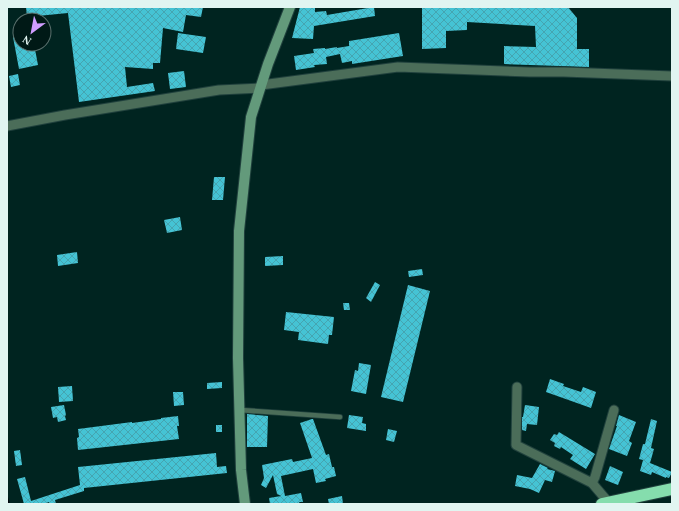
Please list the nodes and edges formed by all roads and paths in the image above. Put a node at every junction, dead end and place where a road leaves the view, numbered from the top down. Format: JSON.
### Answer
{"nodes":[{"id":1,"x":290,"y":7,"type":"edge"},
{"id":2,"x":672,"y":76,"type":"edge"},
{"id":3,"x":260,"y":87,"type":"junction"},
{"id":4,"x":7,"y":126,"type":"edge"},
{"id":5,"x":518,"y":387,"type":"dead end"},
{"id":6,"x":239,"y":410,"type":"junction"},
{"id":7,"x":614,"y":410,"type":"dead end"},
{"id":8,"x":340,"y":417,"type":"dead end"},
{"id":9,"x":241,"y":470,"type":"junction"},
{"id":10,"x":592,"y":483,"type":"junction"},
{"id":11,"x":672,"y":489,"type":"edge"},
{"id":12,"x":606,"y":503,"type":"edge"},
{"id":13,"x":238,"y":504,"type":"edge"},
{"id":14,"x":245,"y":504,"type":"edge"}],
"edges":[{"from":1,"to":3,"type":"main road"},
{"from":2,"to":3,"type":"street"},
{"from":3,"to":4,"type":"street"},
{"from":3,"to":6,"type":"main road"},
{"from":5,"to":10,"type":"street"},
{"from":6,"to":8,"type":"lane"},
{"from":6,"to":9,"type":"main road"},
{"from":7,"to":10,"type":"street"},
{"from":9,"to":13,"type":"main road"},
{"from":9,"to":14,"type":"main road"},
{"from":10,"to":12,"type":"street"},
{"from":11,"to":12,"type":"highway"}]}
